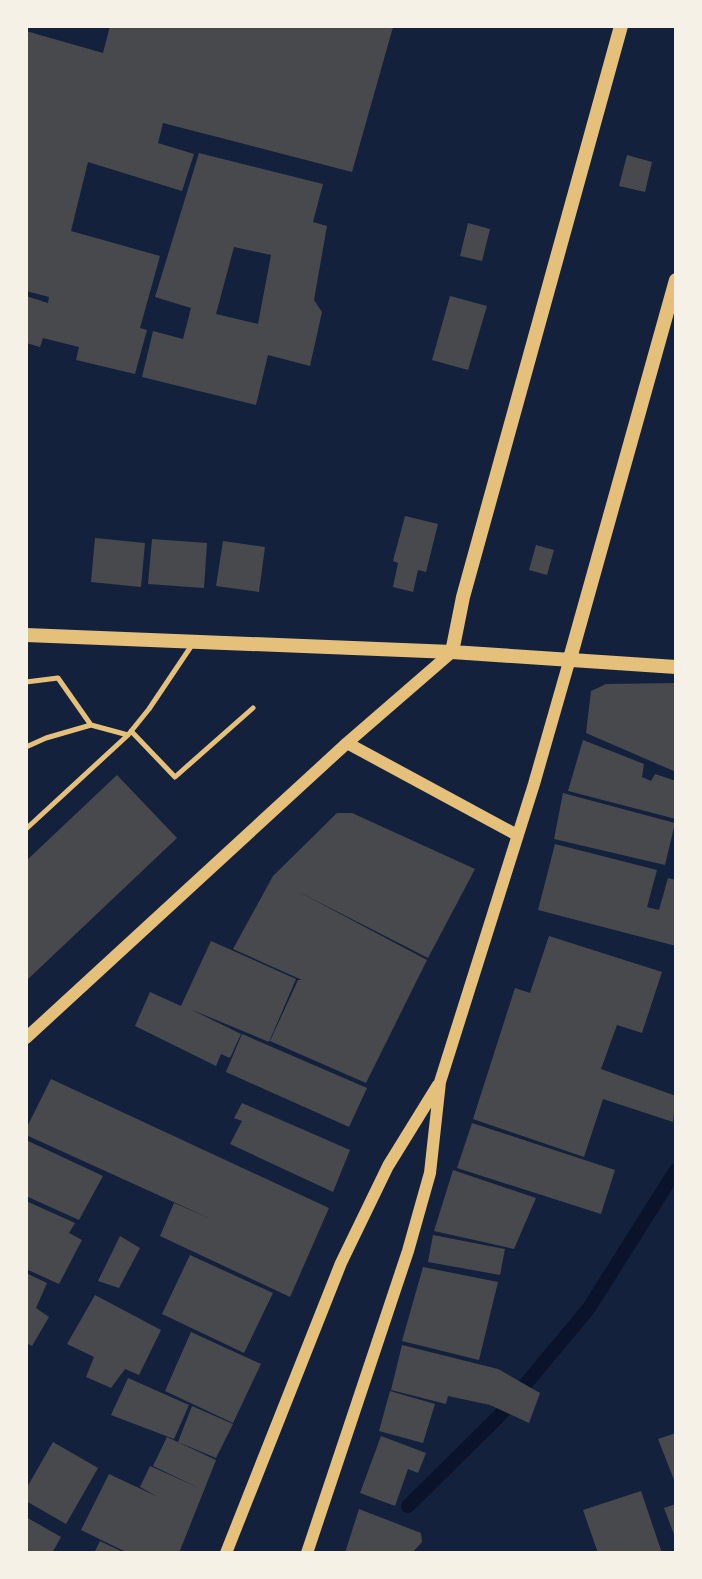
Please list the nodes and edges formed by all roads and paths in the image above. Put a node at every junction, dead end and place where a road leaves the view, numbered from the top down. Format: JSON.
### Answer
{"nodes":[{"id":1,"x":621,"y":26,"type":"edge"},
{"id":2,"x":676,"y":280,"type":"edge"},
{"id":3,"x":26,"y":635,"type":"edge"},
{"id":4,"x":195,"y":640,"type":"junction"},
{"id":5,"x":452,"y":652,"type":"junction"},
{"id":6,"x":569,"y":662,"type":"junction"},
{"id":7,"x":676,"y":667,"type":"edge"},
{"id":8,"x":26,"y":682,"type":"edge"},
{"id":9,"x":253,"y":708,"type":"dead end"},
{"id":10,"x":91,"y":725,"type":"junction"},
{"id":11,"x":129,"y":733,"type":"junction"},
{"id":12,"x":346,"y":743,"type":"junction"},
{"id":13,"x":26,"y":747,"type":"edge"},
{"id":14,"x":26,"y":830,"type":"edge"},
{"id":15,"x":517,"y":835,"type":"junction"},
{"id":16,"x":26,"y":1038,"type":"edge"},
{"id":17,"x":440,"y":1082,"type":"junction"},
{"id":18,"x":226,"y":1553,"type":"edge"},
{"id":19,"x":307,"y":1553,"type":"edge"}],
"edges":[{"from":1,"to":5,"type":"main road"},
{"from":2,"to":6,"type":"main road"},
{"from":3,"to":4,"type":"main road"},
{"from":4,"to":5,"type":"main road"},
{"from":4,"to":11,"type":"lane"},
{"from":5,"to":6,"type":"main road"},
{"from":5,"to":12,"type":"street"},
{"from":6,"to":7,"type":"main road"},
{"from":6,"to":15,"type":"street"},
{"from":8,"to":10,"type":"lane"},
{"from":9,"to":11,"type":"lane"},
{"from":10,"to":11,"type":"lane"},
{"from":10,"to":13,"type":"lane"},
{"from":11,"to":14,"type":"lane"},
{"from":12,"to":15,"type":"street"},
{"from":12,"to":16,"type":"street"},
{"from":15,"to":17,"type":"street"},
{"from":17,"to":18,"type":"street"},
{"from":17,"to":19,"type":"street"}]}
